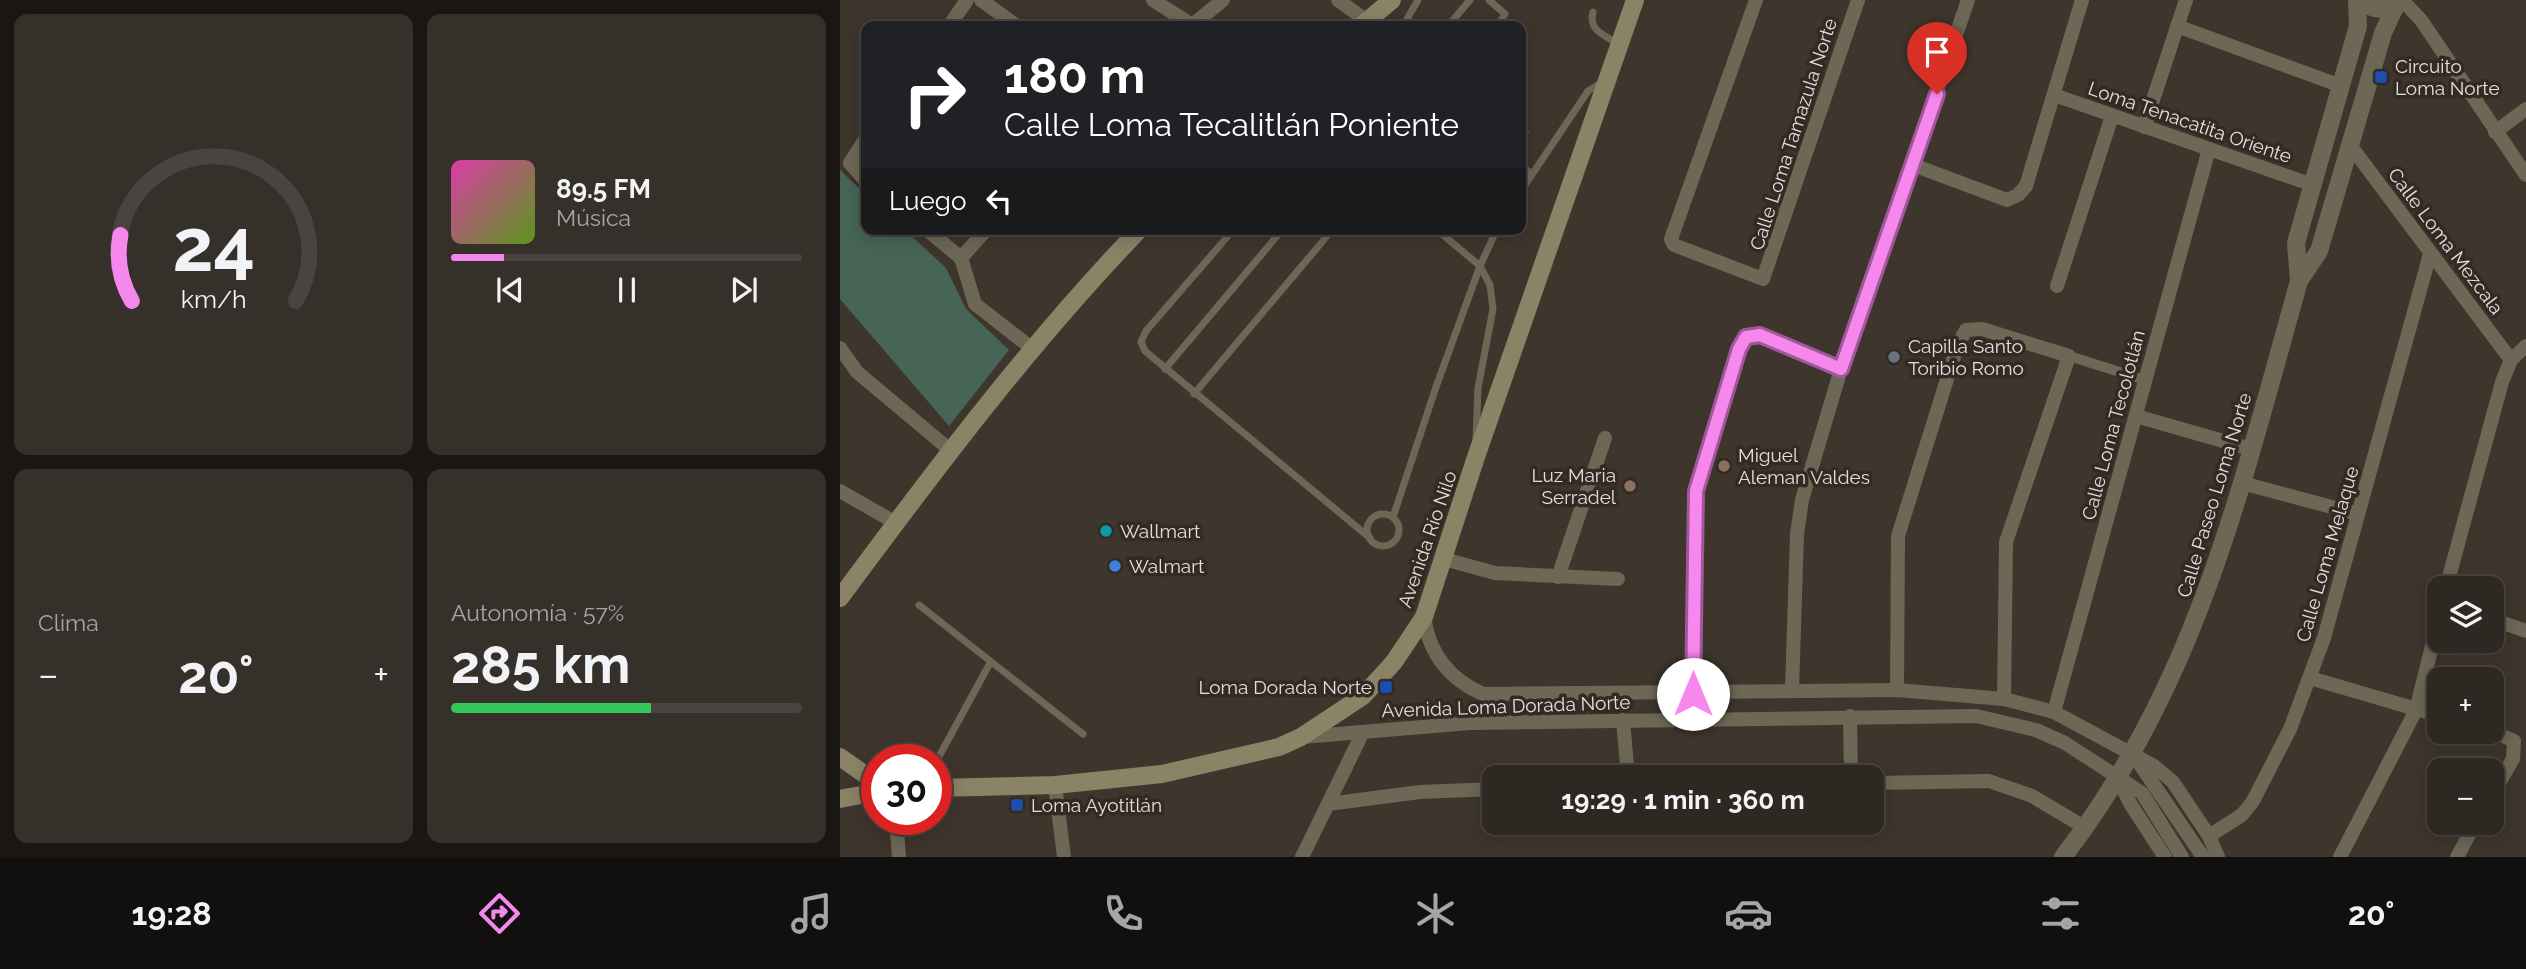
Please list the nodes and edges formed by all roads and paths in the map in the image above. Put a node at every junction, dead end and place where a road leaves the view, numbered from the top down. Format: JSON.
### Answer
{"nodes":[{"id":1,"x":967,"y":0,"type":"edge"},
{"id":2,"x":981,"y":0,"type":"edge"},
{"id":3,"x":1153,"y":0,"type":"edge"},
{"id":4,"x":1223,"y":0,"type":"edge"},
{"id":5,"x":1338,"y":0,"type":"edge"},
{"id":6,"x":1392,"y":0,"type":"edge"},
{"id":7,"x":1418,"y":0,"type":"edge"},
{"id":8,"x":1470,"y":0,"type":"edge"},
{"id":9,"x":1489,"y":0,"type":"edge"},
{"id":10,"x":1756,"y":0,"type":"edge"},
{"id":11,"x":1858,"y":0,"type":"edge"},
{"id":12,"x":1968,"y":0,"type":"edge"},
{"id":13,"x":2082,"y":0,"type":"edge"},
{"id":14,"x":2186,"y":0,"type":"edge"},
{"id":15,"x":2359,"y":0,"type":"edge"},
{"id":16,"x":2405,"y":2,"type":"edge"},
{"id":17,"x":1631,"y":3,"type":"edge"},
{"id":18,"x":1593,"y":12,"type":"dead end"},
{"id":19,"x":952,"y":21,"type":"edge"},
{"id":20,"x":1010,"y":21,"type":"edge"},
{"id":21,"x":1184,"y":21,"type":"edge"},
{"id":22,"x":1197,"y":21,"type":"edge"},
{"id":23,"x":1361,"y":21,"type":"edge"},
{"id":24,"x":1368,"y":21,"type":"edge"},
{"id":25,"x":1406,"y":21,"type":"edge"},
{"id":26,"x":1452,"y":21,"type":"edge"},
{"id":27,"x":1502,"y":21,"type":"edge"},
{"id":28,"x":2177,"y":26,"type":"junction"},
{"id":29,"x":1621,"y":45,"type":"junction"},
{"id":30,"x":1611,"y":77,"type":"junction"},
{"id":31,"x":2341,"y":86,"type":"junction"},
{"id":32,"x":2054,"y":95,"type":"junction"},
{"id":33,"x":2526,"y":109,"type":"edge"},
{"id":34,"x":2112,"y":116,"type":"junction"},
{"id":35,"x":2144,"y":127,"type":"junction"},
{"id":36,"x":2495,"y":132,"type":"junction"},
{"id":37,"x":2350,"y":145,"type":"junction"},
{"id":38,"x":861,"y":146,"type":"edge"},
{"id":39,"x":2209,"y":149,"type":"junction"},
{"id":40,"x":1913,"y":166,"type":"junction"},
{"id":41,"x":1526,"y":170,"type":"edge"},
{"id":42,"x":1532,"y":174,"type":"junction"},
{"id":43,"x":861,"y":175,"type":"edge"},
{"id":44,"x":2526,"y":175,"type":"edge"},
{"id":45,"x":1526,"y":183,"type":"edge"},
{"id":46,"x":2313,"y":185,"type":"junction"},
{"id":47,"x":933,"y":235,"type":"edge"},
{"id":48,"x":982,"y":235,"type":"edge"},
{"id":49,"x":1135,"y":235,"type":"edge"},
{"id":50,"x":1229,"y":235,"type":"edge"},
{"id":51,"x":1278,"y":235,"type":"edge"},
{"id":52,"x":1328,"y":235,"type":"edge"},
{"id":53,"x":1443,"y":235,"type":"edge"},
{"id":54,"x":1494,"y":235,"type":"edge"},
{"id":55,"x":2430,"y":254,"type":"junction"},
{"id":56,"x":961,"y":258,"type":"junction"},
{"id":57,"x":1480,"y":266,"type":"junction"},
{"id":58,"x":2298,"y":281,"type":"junction"},
{"id":59,"x":2057,"y":286,"type":"dead end"},
{"id":60,"x":2526,"y":346,"type":"edge"},
{"id":61,"x":840,"y":348,"type":"edge"},
{"id":62,"x":1034,"y":351,"type":"junction"},
{"id":63,"x":2069,"y":356,"type":"junction"},
{"id":64,"x":2511,"y":360,"type":"junction"},
{"id":65,"x":1165,"y":369,"type":"junction"},
{"id":66,"x":1841,"y":369,"type":"junction"},
{"id":67,"x":2146,"y":380,"type":"junction"},
{"id":68,"x":1194,"y":394,"type":"junction"},
{"id":69,"x":2136,"y":416,"type":"junction"},
{"id":70,"x":1605,"y":438,"type":"dead end"},
{"id":71,"x":2251,"y":449,"type":"junction"},
{"id":72,"x":950,"y":450,"type":"junction"},
{"id":73,"x":1476,"y":457,"type":"junction"},
{"id":74,"x":2242,"y":483,"type":"junction"},
{"id":75,"x":840,"y":491,"type":"edge"},
{"id":76,"x":2358,"y":514,"type":"junction"},
{"id":77,"x":1393,"y":517,"type":"junction"},
{"id":78,"x":896,"y":523,"type":"junction"},
{"id":79,"x":1370,"y":538,"type":"junction"},
{"id":80,"x":1444,"y":559,"type":"junction"},
{"id":81,"x":2449,"y":576,"type":"edge"},
{"id":82,"x":1558,"y":577,"type":"junction"},
{"id":83,"x":1618,"y":579,"type":"dead end"},
{"id":84,"x":840,"y":598,"type":"edge"},
{"id":85,"x":919,"y":605,"type":"dead end"},
{"id":86,"x":1424,"y":617,"type":"junction"},
{"id":87,"x":2504,"y":623,"type":"edge"},
{"id":88,"x":2526,"y":631,"type":"edge"},
{"id":89,"x":2430,"y":653,"type":"edge"},
{"id":90,"x":990,"y":663,"type":"junction"},
{"id":91,"x":2310,"y":678,"type":"junction"},
{"id":92,"x":1793,"y":690,"type":"junction"},
{"id":93,"x":1897,"y":690,"type":"junction"},
{"id":94,"x":1693,"y":694,"type":"junction"},
{"id":95,"x":2004,"y":699,"type":"junction"},
{"id":96,"x":2416,"y":710,"type":"junction"},
{"id":97,"x":2054,"y":712,"type":"junction"},
{"id":98,"x":2427,"y":713,"type":"edge"},
{"id":99,"x":1850,"y":716,"type":"junction"},
{"id":100,"x":1623,"y":720,"type":"junction"},
{"id":101,"x":1363,"y":732,"type":"junction"},
{"id":102,"x":1083,"y":734,"type":"dead end"},
{"id":103,"x":2504,"y":736,"type":"edge"},
{"id":104,"x":1301,"y":737,"type":"junction"},
{"id":105,"x":946,"y":744,"type":"edge"},
{"id":106,"x":2132,"y":752,"type":"junction"},
{"id":107,"x":840,"y":757,"type":"edge"},
{"id":108,"x":1627,"y":765,"type":"edge"},
{"id":109,"x":1851,"y":765,"type":"edge"},
{"id":110,"x":861,"y":772,"type":"edge"},
{"id":111,"x":2504,"y":774,"type":"edge"},
{"id":112,"x":2118,"y":778,"type":"junction"},
{"id":113,"x":1884,"y":783,"type":"edge"},
{"id":114,"x":1055,"y":785,"type":"junction"},
{"id":115,"x":952,"y":788,"type":"edge"},
{"id":116,"x":1482,"y":789,"type":"edge"},
{"id":117,"x":861,"y":795,"type":"edge"},
{"id":118,"x":840,"y":799,"type":"edge"},
{"id":119,"x":1328,"y":804,"type":"junction"},
{"id":120,"x":2086,"y":828,"type":"junction"},
{"id":121,"x":897,"y":835,"type":"edge"},
{"id":122,"x":2469,"y":835,"type":"edge"},
{"id":123,"x":2208,"y":836,"type":"junction"},
{"id":124,"x":899,"y":857,"type":"edge"},
{"id":125,"x":1064,"y":857,"type":"edge"},
{"id":126,"x":1302,"y":857,"type":"edge"},
{"id":127,"x":2063,"y":857,"type":"edge"},
{"id":128,"x":2165,"y":857,"type":"edge"},
{"id":129,"x":2182,"y":857,"type":"edge"},
{"id":130,"x":2203,"y":857,"type":"edge"},
{"id":131,"x":2218,"y":857,"type":"edge"},
{"id":132,"x":2340,"y":857,"type":"edge"},
{"id":133,"x":2457,"y":857,"type":"edge"}],
"edges":[{"from":1,"to":19,"type":"street"},
{"from":2,"to":20,"type":"street"},
{"from":3,"to":21,"type":"street"},
{"from":4,"to":22,"type":"street"},
{"from":5,"to":23,"type":"street"},
{"from":6,"to":24,"type":"main road"},
{"from":7,"to":25,"type":"lane"},
{"from":8,"to":26,"type":"lane"},
{"from":9,"to":27,"type":"lane"},
{"from":10,"to":11,"type":"street","name":"Calle Loma Tamazula Norte"},
{"from":12,"to":40,"type":"street"},
{"from":13,"to":32,"type":"street"},
{"from":14,"to":28,"type":"street"},
{"from":15,"to":16,"type":"street"},
{"from":15,"to":31,"type":"street","name":"Calle Paseo Loma Norte"},
{"from":16,"to":36,"type":"street"},
{"from":16,"to":37,"type":"street","name":"Calle Paseo Loma Norte"},
{"from":17,"to":29,"type":"main road","name":"Avenida Río Nilo"},
{"from":18,"to":29,"type":"lane"},
{"from":28,"to":31,"type":"street"},
{"from":28,"to":35,"type":"street"},
{"from":29,"to":30,"type":"main road","name":"Avenida Río Nilo"},
{"from":30,"to":42,"type":"lane"},
{"from":30,"to":73,"type":"main road","name":"Avenida Río Nilo"},
{"from":31,"to":46,"type":"street","name":"Calle Paseo Loma Norte"},
{"from":32,"to":34,"type":"street","name":"Loma Tenacatita Oriente"},
{"from":32,"to":40,"type":"street"},
{"from":33,"to":36,"type":"street"},
{"from":34,"to":35,"type":"street","name":"Loma Tenacatita Oriente"},
{"from":34,"to":59,"type":"street"},
{"from":35,"to":39,"type":"street","name":"Loma Tenacatita Oriente"},
{"from":36,"to":44,"type":"street"},
{"from":37,"to":55,"type":"street","name":"Calle Loma Mezcala"},
{"from":37,"to":58,"type":"street","name":"Calle Paseo Loma Norte"},
{"from":38,"to":43,"type":"street"},
{"from":39,"to":46,"type":"street","name":"Loma Tenacatita Oriente"},
{"from":39,"to":67,"type":"street","name":"Calle Loma Tecolotlán"},
{"from":40,"to":66,"type":"street"},
{"from":41,"to":42,"type":"lane"},
{"from":42,"to":45,"type":"lane"},
{"from":46,"to":58,"type":"street","name":"Calle Paseo Loma Norte"},
{"from":47,"to":56,"type":"street"},
{"from":48,"to":56,"type":"street"},
{"from":49,"to":62,"type":"main road"},
{"from":50,"to":65,"type":"lane"},
{"from":51,"to":65,"type":"lane"},
{"from":52,"to":68,"type":"lane"},
{"from":53,"to":57,"type":"lane"},
{"from":54,"to":57,"type":"lane"},
{"from":55,"to":64,"type":"street","name":"Calle Loma Mezcala"},
{"from":55,"to":76,"type":"street","name":"Calle Loma Melaque"},
{"from":56,"to":62,"type":"street"},
{"from":57,"to":73,"type":"lane"},
{"from":57,"to":77,"type":"lane"},
{"from":58,"to":71,"type":"street","name":"Calle Paseo Loma Norte"},
{"from":60,"to":64,"type":"street"},
{"from":61,"to":72,"type":"street"},
{"from":62,"to":72,"type":"main road"},
{"from":63,"to":67,"type":"street"},
{"from":63,"to":93,"type":"street"},
{"from":63,"to":95,"type":"street"},
{"from":64,"to":81,"type":"street"},
{"from":65,"to":68,"type":"lane"},
{"from":66,"to":92,"type":"street"},
{"from":66,"to":94,"type":"street"},
{"from":67,"to":69,"type":"street","name":"Calle Loma Tecolotlán"},
{"from":68,"to":79,"type":"lane"},
{"from":69,"to":71,"type":"street"},
{"from":69,"to":97,"type":"street","name":"Calle Loma Tecolotlán"},
{"from":70,"to":82,"type":"street"},
{"from":71,"to":74,"type":"street","name":"Calle Paseo Loma Norte"},
{"from":72,"to":78,"type":"main road"},
{"from":73,"to":80,"type":"main road","name":"Avenida Río Nilo"},
{"from":74,"to":76,"type":"street"},
{"from":74,"to":106,"type":"street","name":"Calle Paseo Loma Norte"},
{"from":75,"to":78,"type":"street"},
{"from":76,"to":91,"type":"street","name":"Calle Loma Melaque"},
{"from":77,"to":79,"type":"lane"},
{"from":77,"to":79,"type":"lane"},
{"from":78,"to":84,"type":"main road"},
{"from":80,"to":82,"type":"street"},
{"from":80,"to":86,"type":"main road","name":"Avenida Río Nilo"},
{"from":82,"to":83,"type":"street"},
{"from":85,"to":90,"type":"lane"},
{"from":86,"to":94,"type":"street","name":"Avenida Loma Dorada Norte"},
{"from":86,"to":104,"type":"main road","name":"Avenida Río Nilo"},
{"from":87,"to":88,"type":"street"},
{"from":89,"to":96,"type":"street"},
{"from":90,"to":102,"type":"lane"},
{"from":90,"to":105,"type":"lane"},
{"from":91,"to":96,"type":"street"},
{"from":91,"to":123,"type":"street","name":"Calle Loma Melaque"},
{"from":92,"to":93,"type":"street","name":"Avenida Loma Dorada Norte"},
{"from":92,"to":94,"type":"street","name":"Avenida Loma Dorada Norte"},
{"from":93,"to":95,"type":"street","name":"Avenida Loma Dorada Norte"},
{"from":95,"to":97,"type":"street","name":"Avenida Loma Dorada Norte"},
{"from":96,"to":98,"type":"street"},
{"from":96,"to":132,"type":"street"},
{"from":97,"to":106,"type":"street","name":"Avenida Loma Dorada Norte"},
{"from":99,"to":100,"type":"street","name":"Avenida Loma Dorada Norte"},
{"from":99,"to":109,"type":"street"},
{"from":99,"to":112,"type":"street","name":"Avenida Loma Dorada Norte"},
{"from":100,"to":101,"type":"street","name":"Avenida Loma Dorada Norte"},
{"from":100,"to":108,"type":"street"},
{"from":101,"to":104,"type":"street","name":"Avenida Loma Dorada Norte"},
{"from":101,"to":119,"type":"street"},
{"from":103,"to":111,"type":"street"},
{"from":104,"to":114,"type":"main road","name":"Avenida Río Nilo"},
{"from":106,"to":112,"type":"street","name":"Calle Paseo Loma Norte"},
{"from":106,"to":123,"type":"street","name":"Avenida Loma Dorada Norte"},
{"from":106,"to":130,"type":"street","name":"Avenida Loma Dorada Norte"},
{"from":107,"to":110,"type":"main road"},
{"from":112,"to":120,"type":"street","name":"Calle Paseo Loma Norte"},
{"from":112,"to":128,"type":"street","name":"Avenida Loma Dorada Norte"},
{"from":112,"to":129,"type":"street","name":"Avenida Loma Dorada Norte"},
{"from":113,"to":120,"type":"street"},
{"from":114,"to":115,"type":"main road","name":"Avenida Río Nilo"},
{"from":114,"to":125,"type":"street"},
{"from":116,"to":119,"type":"street"},
{"from":117,"to":118,"type":"main road"},
{"from":119,"to":126,"type":"street"},
{"from":120,"to":127,"type":"street","name":"Calle Paseo Loma Norte"},
{"from":121,"to":124,"type":"street"},
{"from":122,"to":133,"type":"street"},
{"from":123,"to":131,"type":"street","name":"Avenida Loma Dorada Norte"}]}
